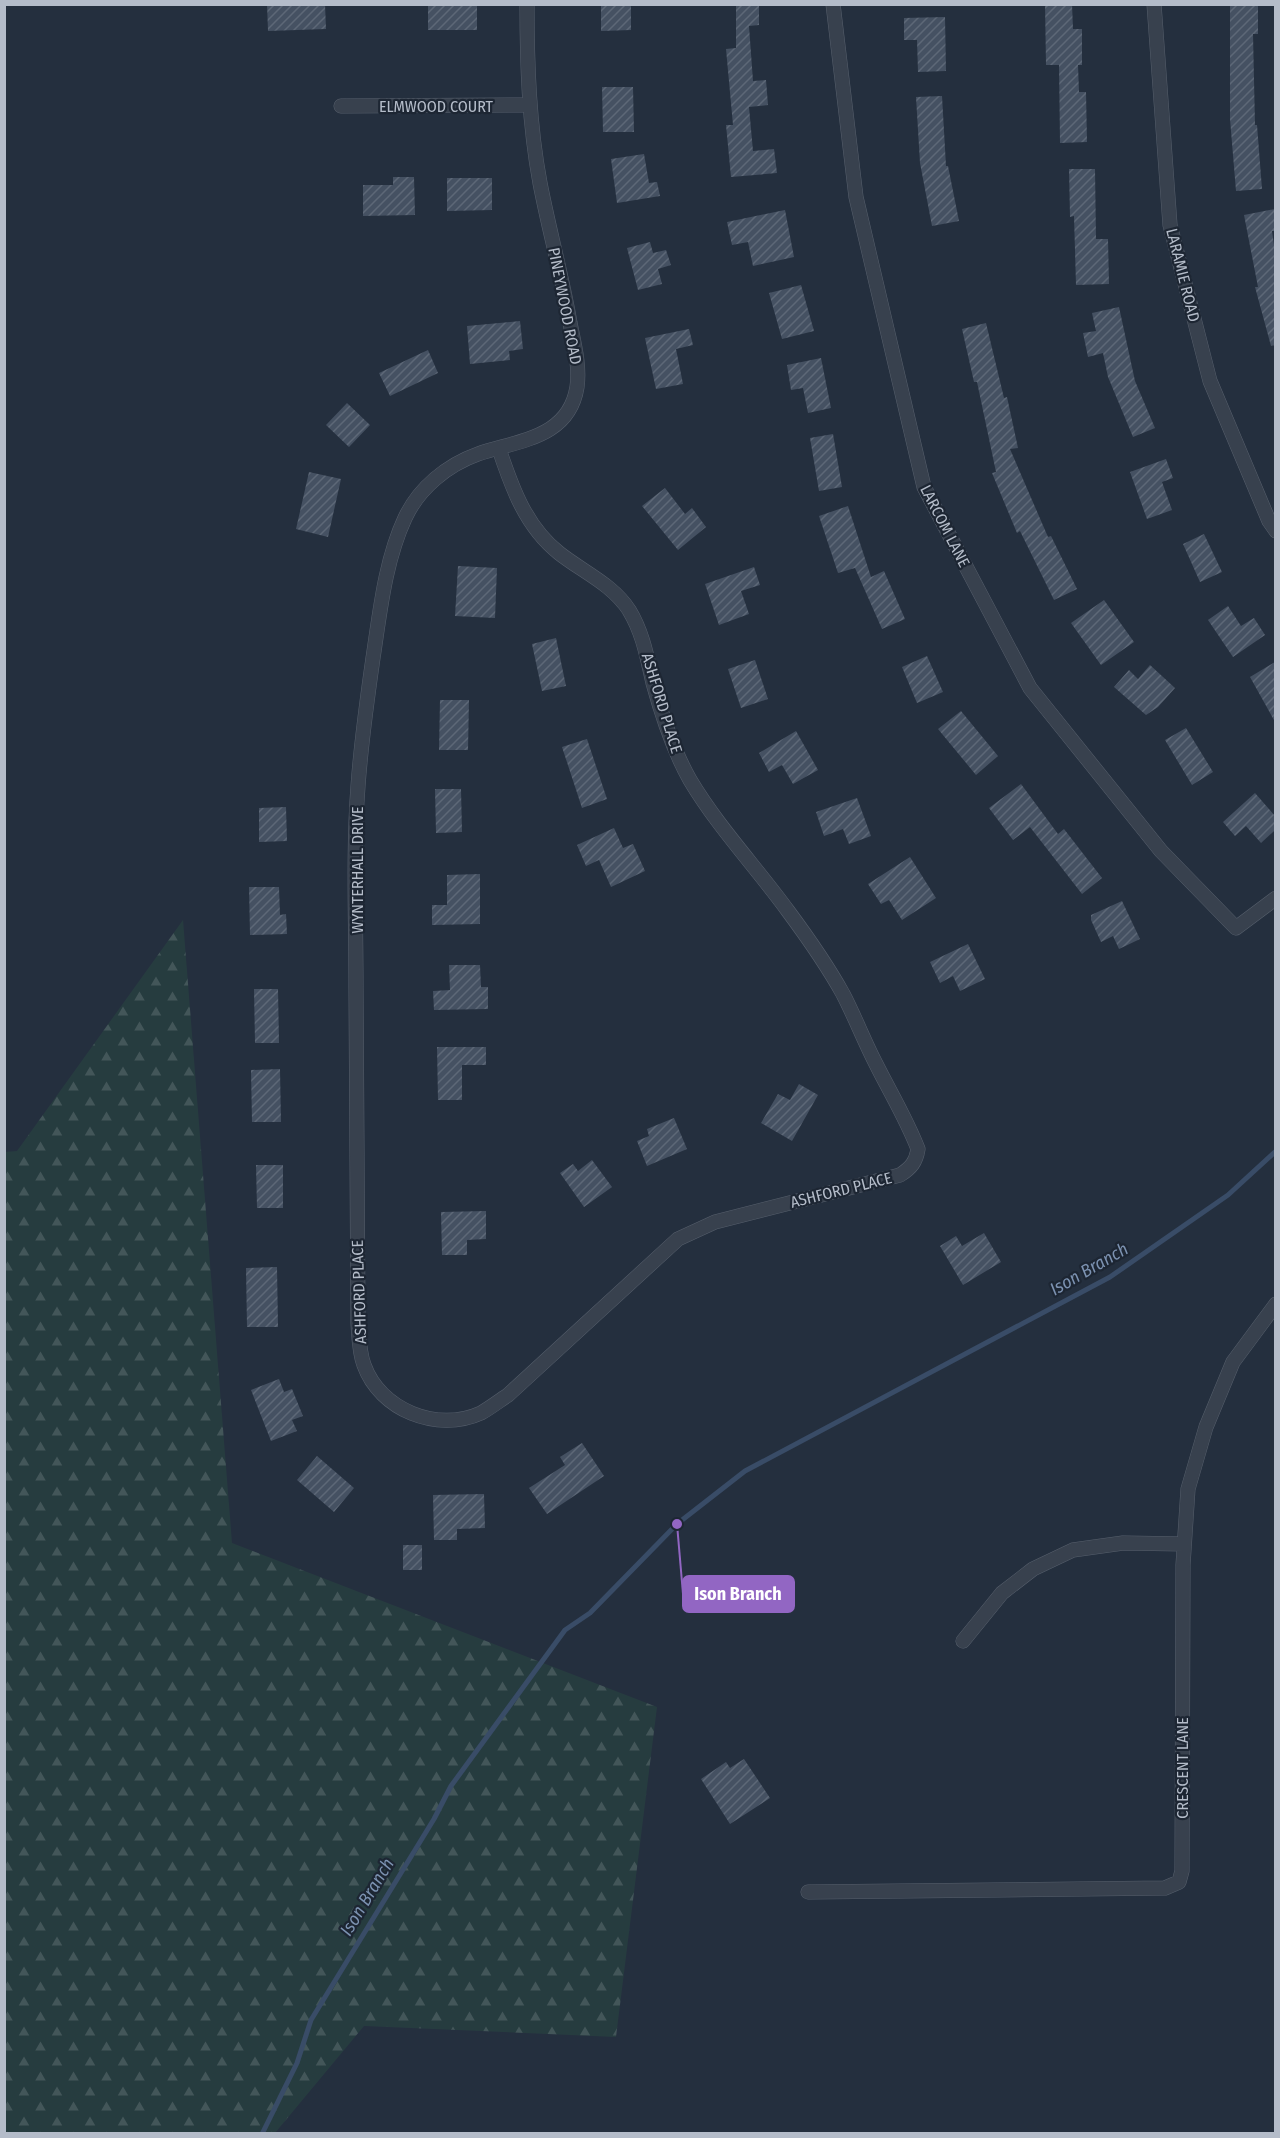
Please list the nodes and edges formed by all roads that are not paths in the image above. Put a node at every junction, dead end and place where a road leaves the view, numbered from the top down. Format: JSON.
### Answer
{"nodes":[{"id":1,"x":528,"y":4,"type":"edge"},
{"id":2,"x":832,"y":4,"type":"edge"},
{"id":3,"x":1154,"y":4,"type":"edge"},
{"id":4,"x":530,"y":105,"type":"junction"},
{"id":5,"x":341,"y":106,"type":"dead end"},
{"id":6,"x":499,"y":449,"type":"junction"},
{"id":7,"x":1275,"y":531,"type":"edge"},
{"id":8,"x":380,"y":617,"type":"joint"},
{"id":9,"x":1275,"y":898,"type":"edge"},
{"id":10,"x":356,"y":1124,"type":"joint"},
{"id":11,"x":1275,"y":1304,"type":"edge"},
{"id":12,"x":1184,"y":1544,"type":"junction"},
{"id":13,"x":963,"y":1641,"type":"dead end"},
{"id":14,"x":808,"y":1892,"type":"dead end"}],
"edges":[{"from":1,"to":4,"type":"street","name":"PINEYWOOD ROAD"},
{"from":2,"to":9,"type":"street","name":"LARCOM LANE"},
{"from":3,"to":7,"type":"street","name":"LARAMIE ROAD"},
{"from":4,"to":5,"type":"street","name":"ELMWOOD COURT"},
{"from":4,"to":6,"type":"street","name":"PINEYWOOD ROAD"},
{"from":6,"to":8,"type":"street","name":"PINEYWOOD ROAD"},
{"from":6,"to":10,"type":"street","name":"ASHFORD PLACE"},
{"from":8,"to":10,"type":"street","name":"WYNTERHALL DRIVE"},
{"from":11,"to":12,"type":"street","name":"CRESCENT LANE"},
{"from":12,"to":13,"type":"street"},
{"from":12,"to":14,"type":"street","name":"CRESCENT LANE"}]}
